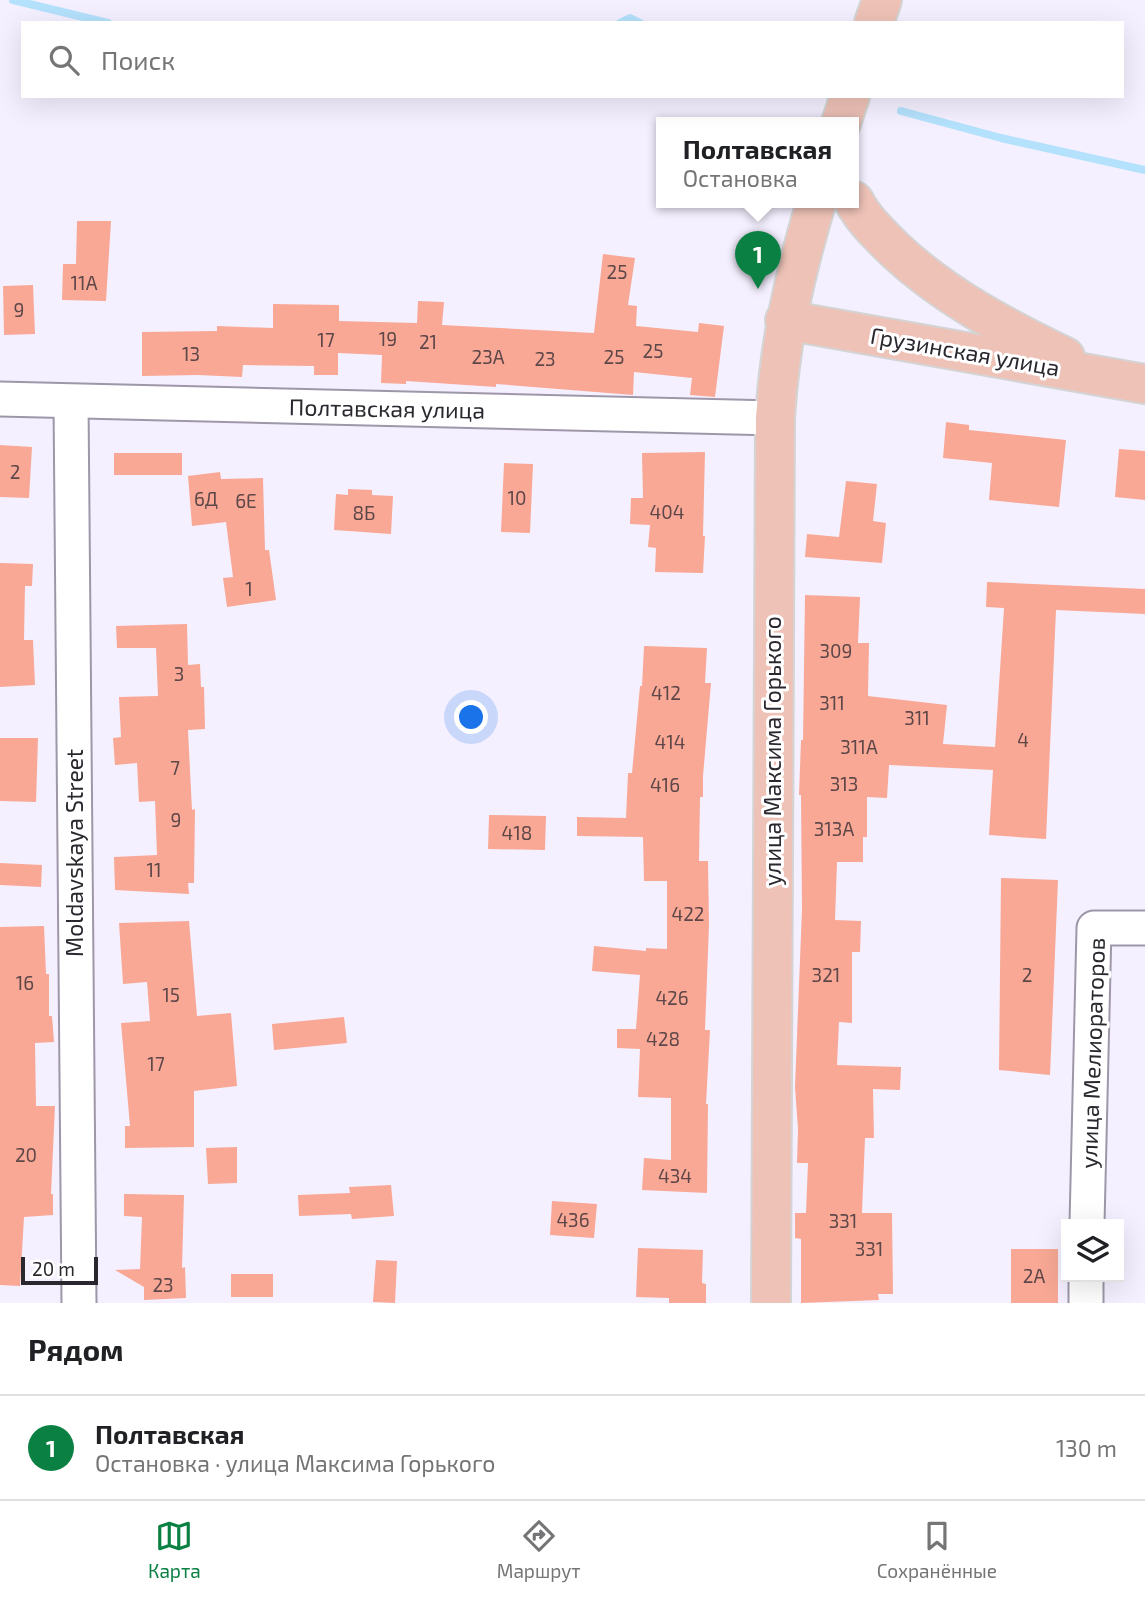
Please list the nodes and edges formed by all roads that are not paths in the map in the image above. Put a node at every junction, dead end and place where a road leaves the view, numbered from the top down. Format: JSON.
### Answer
{"nodes":[{"id":1,"x":882,"y":0,"type":"edge"},
{"id":2,"x":875,"y":21,"type":"edge"},
{"id":3,"x":815,"y":208,"type":"edge"},
{"id":4,"x":859,"y":208,"type":"edge"},
{"id":5,"x":785,"y":320,"type":"junction"},
{"id":6,"x":1139,"y":383,"type":"edge"},
{"id":7,"x":0,"y":399,"type":"edge"},
{"id":8,"x":71,"y":402,"type":"junction"},
{"id":9,"x":775,"y":418,"type":"junction"},
{"id":10,"x":1145,"y":928,"type":"edge"},
{"id":11,"x":1087,"y":1219,"type":"edge"},
{"id":12,"x":1086,"y":1282,"type":"edge"},
{"id":13,"x":79,"y":1303,"type":"edge"},
{"id":14,"x":771,"y":1303,"type":"edge"},
{"id":15,"x":1086,"y":1303,"type":"edge"}],
"edges":[{"from":1,"to":2,"type":"main road"},
{"from":3,"to":5,"type":"main road","name":"улица Максима Горького"},
{"from":4,"to":6,"type":"main road"},
{"from":5,"to":6,"type":"main road","name":"Грузинская улица"},
{"from":5,"to":9,"type":"main road","name":"улица Максима Горького"},
{"from":7,"to":8,"type":"street","name":"Полтавская улица"},
{"from":8,"to":9,"type":"street","name":"Полтавская улица"},
{"from":8,"to":13,"type":"street","name":"Moldavskaya Street"},
{"from":9,"to":14,"type":"main road","name":"улица Максима Горького"},
{"from":10,"to":11,"type":"street","name":"улица Мелиораторов"},
{"from":12,"to":15,"type":"street"}]}
